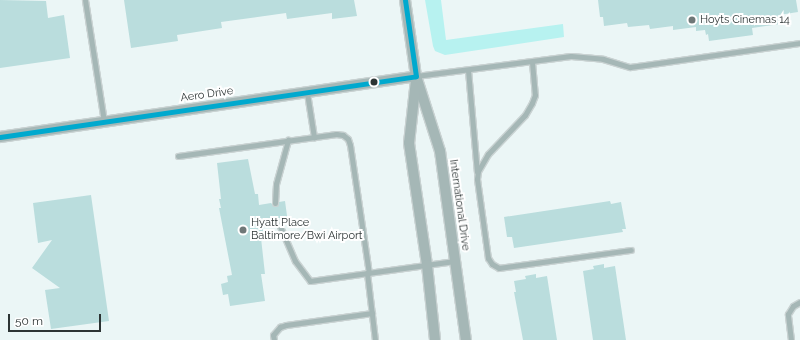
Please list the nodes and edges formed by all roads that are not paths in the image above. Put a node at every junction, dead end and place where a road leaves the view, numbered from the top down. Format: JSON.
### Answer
{"nodes":[{"id":1,"x":85,"y":0,"type":"edge"},
{"id":2,"x":405,"y":0,"type":"edge"},
{"id":3,"x":800,"y":43,"type":"edge"},
{"id":4,"x":532,"y":62,"type":"junction"},
{"id":5,"x":468,"y":70,"type":"junction"},
{"id":6,"x":416,"y":76,"type":"junction"},
{"id":7,"x":307,"y":93,"type":"junction"},
{"id":8,"x":104,"y":123,"type":"junction"},
{"id":9,"x":0,"y":137,"type":"edge"},
{"id":10,"x":314,"y":137,"type":"junction"},
{"id":11,"x":288,"y":140,"type":"junction"},
{"id":12,"x":178,"y":156,"type":"dead end"},
{"id":13,"x":477,"y":179,"type":"junction"},
{"id":14,"x":276,"y":203,"type":"dead end"},
{"id":15,"x":279,"y":224,"type":"dead end"},
{"id":16,"x":631,"y":250,"type":"dead end"},
{"id":17,"x":455,"y":261,"type":"junction"},
{"id":18,"x":427,"y":265,"type":"junction"},
{"id":19,"x":368,"y":273,"type":"junction"},
{"id":20,"x":800,"y":302,"type":"edge"},
{"id":21,"x":372,"y":313,"type":"junction"},
{"id":22,"x":274,"y":340,"type":"edge"},
{"id":23,"x":375,"y":340,"type":"edge"},
{"id":24,"x":435,"y":340,"type":"edge"},
{"id":25,"x":466,"y":340,"type":"edge"},
{"id":26,"x":791,"y":340,"type":"edge"}],
"edges":[{"from":1,"to":8,"type":"lane"},
{"from":2,"to":6,"type":"street","name":"International Drive"},
{"from":3,"to":4,"type":"lane"},
{"from":4,"to":5,"type":"lane"},
{"from":4,"to":13,"type":"lane"},
{"from":5,"to":6,"type":"lane"},
{"from":5,"to":13,"type":"lane"},
{"from":6,"to":7,"type":"street","name":"Aero Drive"},
{"from":6,"to":17,"type":"street","name":"International Drive"},
{"from":6,"to":18,"type":"street","name":"International Drive"},
{"from":7,"to":8,"type":"street","name":"Aero Drive"},
{"from":7,"to":10,"type":"lane"},
{"from":8,"to":9,"type":"street","name":"Aero Drive"},
{"from":10,"to":11,"type":"lane"},
{"from":10,"to":19,"type":"lane"},
{"from":11,"to":12,"type":"lane"},
{"from":11,"to":14,"type":"lane"},
{"from":13,"to":16,"type":"lane"},
{"from":15,"to":19,"type":"lane"},
{"from":17,"to":18,"type":"lane"},
{"from":17,"to":25,"type":"street","name":"International Drive"},
{"from":18,"to":19,"type":"lane"},
{"from":18,"to":24,"type":"street","name":"International Drive"},
{"from":19,"to":21,"type":"lane"},
{"from":20,"to":26,"type":"lane"},
{"from":21,"to":22,"type":"lane"},
{"from":21,"to":23,"type":"lane"}]}
